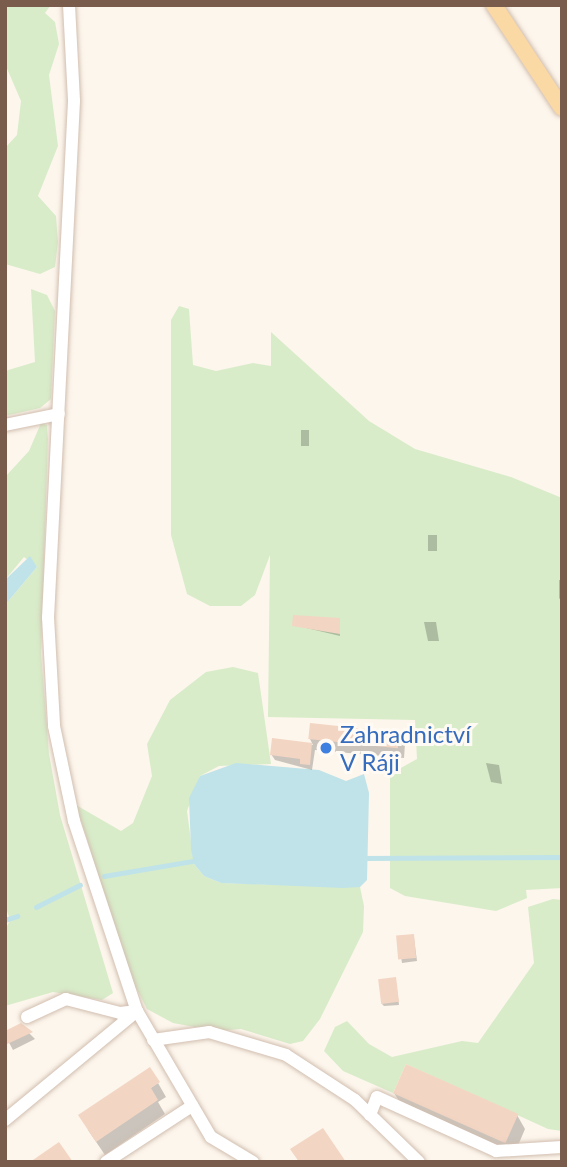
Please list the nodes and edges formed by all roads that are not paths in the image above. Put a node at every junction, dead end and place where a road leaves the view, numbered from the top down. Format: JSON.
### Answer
{"nodes":[{"id":1,"x":69,"y":5,"type":"edge"},
{"id":2,"x":494,"y":5,"type":"edge"},
{"id":3,"x":562,"y":108,"type":"edge"},
{"id":4,"x":59,"y":414,"type":"junction"},
{"id":5,"x":5,"y":425,"type":"edge"},
{"id":6,"x":137,"y":1011,"type":"junction"},
{"id":7,"x":27,"y":1017,"type":"dead end"},
{"id":8,"x":153,"y":1040,"type":"junction"},
{"id":9,"x":192,"y":1106,"type":"junction"},
{"id":10,"x":370,"y":1115,"type":"junction"},
{"id":11,"x":5,"y":1121,"type":"edge"},
{"id":12,"x":562,"y":1147,"type":"edge"},
{"id":13,"x":106,"y":1162,"type":"edge"},
{"id":14,"x":253,"y":1162,"type":"edge"},
{"id":15,"x":419,"y":1162,"type":"edge"}],
"edges":[{"from":1,"to":4,"type":"street"},
{"from":2,"to":3,"type":"main road"},
{"from":4,"to":5,"type":"street"},
{"from":4,"to":6,"type":"street"},
{"from":6,"to":7,"type":"street"},
{"from":6,"to":8,"type":"street"},
{"from":6,"to":11,"type":"street"},
{"from":8,"to":9,"type":"street"},
{"from":8,"to":10,"type":"street"},
{"from":9,"to":13,"type":"street"},
{"from":9,"to":14,"type":"street"},
{"from":10,"to":12,"type":"street"},
{"from":10,"to":15,"type":"street"}]}
